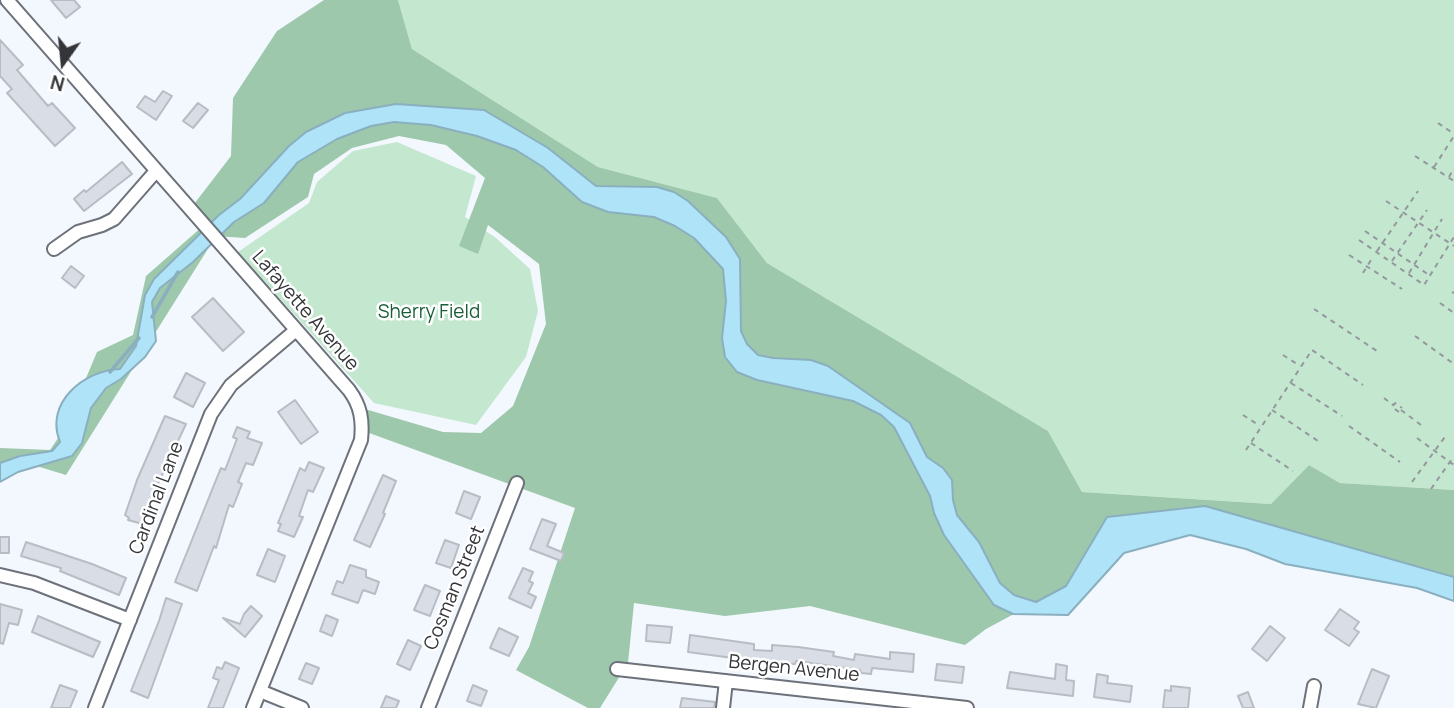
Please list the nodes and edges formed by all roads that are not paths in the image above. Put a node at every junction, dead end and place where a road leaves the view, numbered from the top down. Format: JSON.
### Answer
{"nodes":[{"id":1,"x":8,"y":0,"type":"edge"},
{"id":2,"x":156,"y":171,"type":"junction"},
{"id":3,"x":54,"y":249,"type":"dead end"},
{"id":4,"x":296,"y":330,"type":"junction"},
{"id":5,"x":517,"y":483,"type":"dead end"},
{"id":6,"x":0,"y":575,"type":"edge"},
{"id":7,"x":130,"y":620,"type":"junction"},
{"id":8,"x":617,"y":669,"type":"dead end"},
{"id":9,"x":726,"y":681,"type":"junction"},
{"id":10,"x":1314,"y":686,"type":"dead end"},
{"id":11,"x":260,"y":691,"type":"junction"},
{"id":12,"x":862,"y":702,"type":"edge"},
{"id":13,"x":95,"y":708,"type":"edge"},
{"id":14,"x":253,"y":708,"type":"edge"},
{"id":15,"x":302,"y":708,"type":"edge"},
{"id":16,"x":428,"y":708,"type":"edge"},
{"id":17,"x":723,"y":708,"type":"edge"},
{"id":18,"x":967,"y":708,"type":"edge"},
{"id":19,"x":1311,"y":708,"type":"edge"}],
"edges":[{"from":1,"to":2,"type":"street","name":"Lafayette Avenue"},
{"from":2,"to":3,"type":"street"},
{"from":2,"to":4,"type":"street","name":"Lafayette Avenue"},
{"from":4,"to":7,"type":"street","name":"Cardinal Lane"},
{"from":4,"to":11,"type":"street","name":"Lafayette Avenue"},
{"from":5,"to":16,"type":"street","name":"Cosman Street"},
{"from":6,"to":7,"type":"street"},
{"from":7,"to":13,"type":"street","name":"Cardinal Lane"},
{"from":8,"to":9,"type":"street","name":"Bergen Avenue"},
{"from":9,"to":12,"type":"street","name":"Bergen Avenue"},
{"from":9,"to":17,"type":"street"},
{"from":10,"to":19,"type":"street"},
{"from":11,"to":14,"type":"street","name":"Lafayette Avenue"},
{"from":11,"to":15,"type":"street"},
{"from":12,"to":18,"type":"street","name":"Bergen Avenue"}]}
